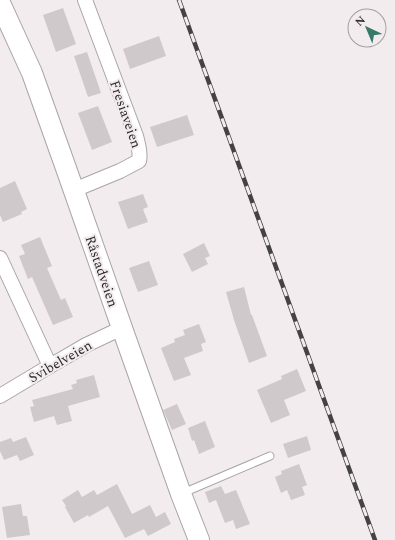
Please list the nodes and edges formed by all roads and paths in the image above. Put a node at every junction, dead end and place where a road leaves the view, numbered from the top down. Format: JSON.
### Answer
{"nodes":[{"id":1,"x":85,"y":0,"type":"edge"},
{"id":2,"x":0,"y":3,"type":"edge"},
{"id":3,"x":74,"y":190,"type":"junction"},
{"id":4,"x":0,"y":258,"type":"edge"},
{"id":5,"x":122,"y":328,"type":"junction"},
{"id":6,"x":50,"y":366,"type":"junction"},
{"id":7,"x":0,"y":396,"type":"edge"},
{"id":8,"x":270,"y":456,"type":"dead end"},
{"id":9,"x":181,"y":494,"type":"junction"},
{"id":10,"x":199,"y":540,"type":"edge"}],
"edges":[{"from":1,"to":3,"type":"street","name":"Fresiaveien"},
{"from":2,"to":3,"type":"main road","name":"Råstadveien"},
{"from":3,"to":5,"type":"main road","name":"Råstadveien"},
{"from":4,"to":6,"type":"street"},
{"from":5,"to":6,"type":"street","name":"Svibelveien"},
{"from":5,"to":9,"type":"main road","name":"Råstadveien"},
{"from":6,"to":7,"type":"street","name":"Svibelveien"},
{"from":8,"to":9,"type":"lane"},
{"from":9,"to":10,"type":"main road","name":"Råstadveien"}]}
